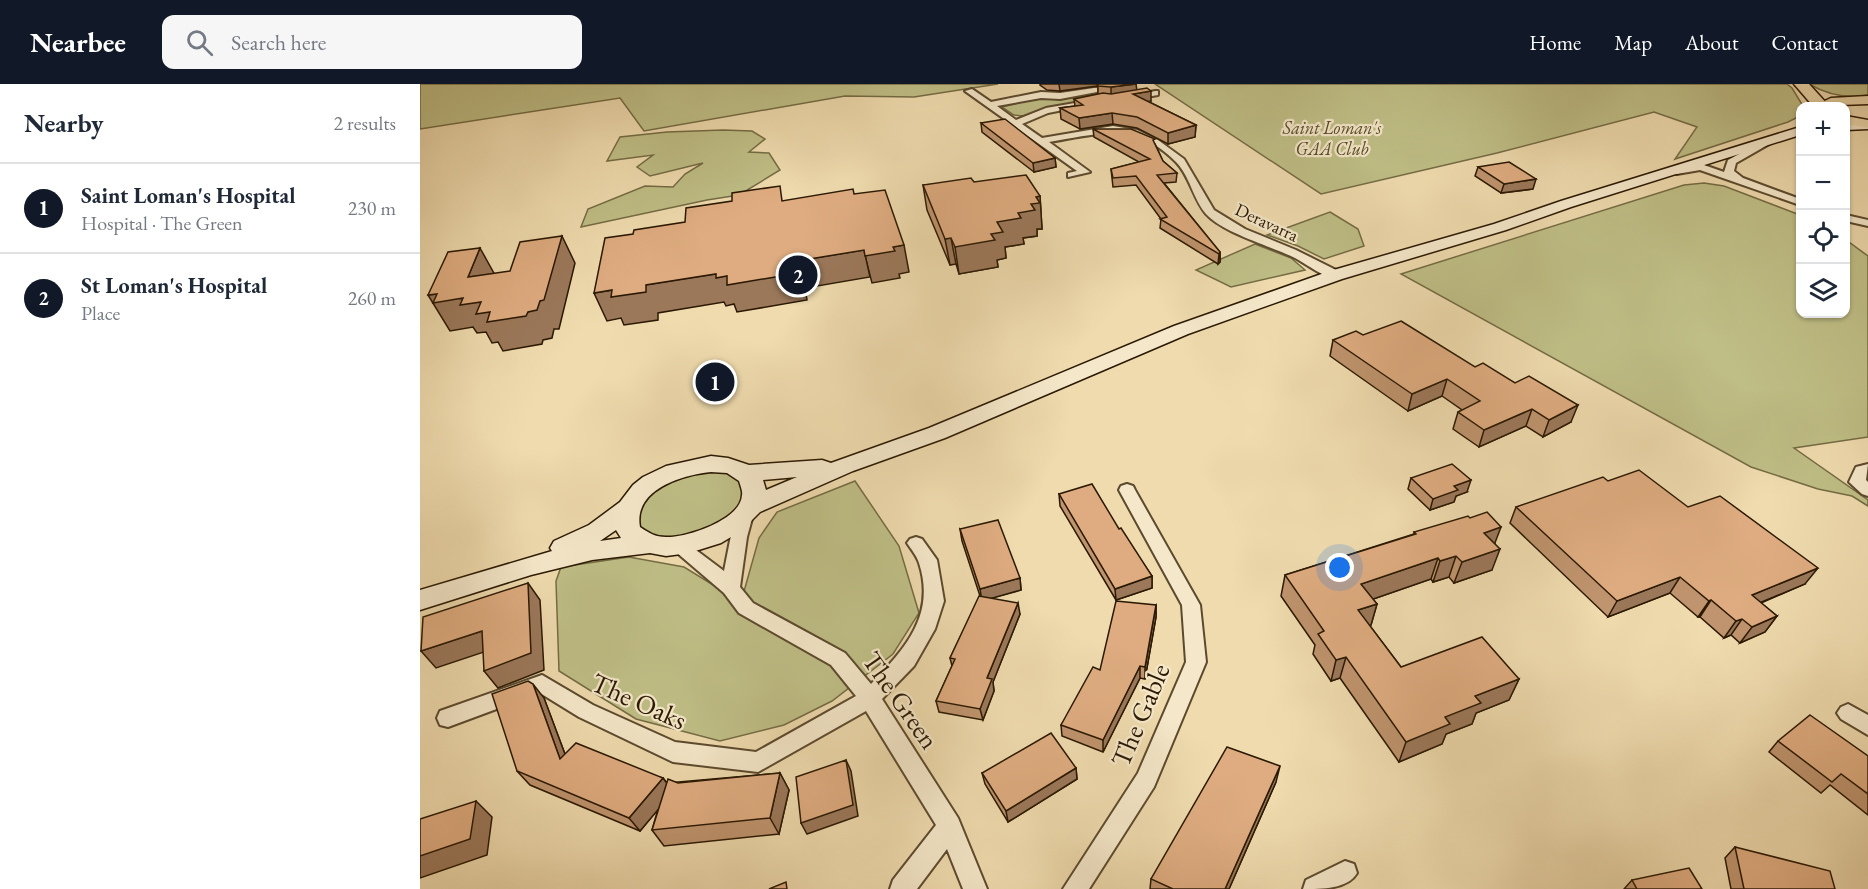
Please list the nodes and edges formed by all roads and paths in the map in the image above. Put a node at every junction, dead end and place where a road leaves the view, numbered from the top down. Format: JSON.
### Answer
{"nodes":[{"id":1,"x":1085,"y":84,"type":"edge"},
{"id":2,"x":1802,"y":84,"type":"edge"},
{"id":3,"x":1094,"y":90,"type":"junction"},
{"id":4,"x":969,"y":91,"type":"dead end"},
{"id":5,"x":1155,"y":93,"type":"dead end"},
{"id":6,"x":1122,"y":98,"type":"edge"},
{"id":7,"x":1868,"y":100,"type":"edge"},
{"id":8,"x":1818,"y":102,"type":"edge"},
{"id":9,"x":1840,"y":102,"type":"edge"},
{"id":10,"x":1850,"y":103,"type":"edge"},
{"id":11,"x":990,"y":105,"type":"junction"},
{"id":12,"x":1868,"y":105,"type":"edge"},
{"id":13,"x":1850,"y":121,"type":"edge"},
{"id":14,"x":1016,"y":123,"type":"junction"},
{"id":15,"x":1868,"y":125,"type":"edge"},
{"id":16,"x":1850,"y":126,"type":"edge"},
{"id":17,"x":1796,"y":132,"type":"edge"},
{"id":18,"x":1040,"y":141,"type":"junction"},
{"id":19,"x":1766,"y":143,"type":"junction"},
{"id":20,"x":1670,"y":173,"type":"junction"},
{"id":21,"x":1072,"y":175,"type":"dead end"},
{"id":22,"x":1743,"y":182,"type":"junction"},
{"id":23,"x":1796,"y":201,"type":"edge"},
{"id":24,"x":1850,"y":219,"type":"edge"},
{"id":25,"x":1868,"y":223,"type":"edge"},
{"id":26,"x":1336,"y":275,"type":"junction"},
{"id":27,"x":845,"y":466,"type":"junction"},
{"id":28,"x":1868,"y":469,"type":"edge"},
{"id":29,"x":747,"y":473,"type":"junction"},
{"id":30,"x":1127,"y":490,"type":"dead end"},
{"id":31,"x":1868,"y":490,"type":"edge"},
{"id":32,"x":629,"y":508,"type":"junction"},
{"id":33,"x":747,"y":511,"type":"junction"},
{"id":34,"x":916,"y":543,"type":"dead end"},
{"id":35,"x":650,"y":544,"type":"junction"},
{"id":36,"x":678,"y":546,"type":"junction"},
{"id":37,"x":529,"y":566,"type":"junction"},
{"id":38,"x":731,"y":588,"type":"junction"},
{"id":39,"x":420,"y":600,"type":"edge"},
{"id":40,"x":870,"y":698,"type":"junction"},
{"id":41,"x":1848,"y":713,"type":"dead end"},
{"id":42,"x":448,"y":718,"type":"dead end"},
{"id":43,"x":1868,"y":726,"type":"edge"},
{"id":44,"x":950,"y":826,"type":"junction"},
{"id":45,"x":1345,"y":873,"type":"dead end"},
{"id":46,"x":902,"y":889,"type":"edge"},
{"id":47,"x":975,"y":889,"type":"edge"},
{"id":48,"x":1075,"y":889,"type":"edge"},
{"id":49,"x":1315,"y":889,"type":"edge"}],
"edges":[{"from":1,"to":3,"type":"street"},
{"from":2,"to":8,"type":"highway"},
{"from":3,"to":11,"type":"street"},
{"from":3,"to":14,"type":"street"},
{"from":4,"to":11,"type":"street"},
{"from":5,"to":6,"type":"street"},
{"from":7,"to":9,"type":"main road"},
{"from":10,"to":12,"type":"main road"},
{"from":11,"to":14,"type":"street"},
{"from":13,"to":15,"type":"main road"},
{"from":14,"to":18,"type":"street"},
{"from":15,"to":16,"type":"street"},
{"from":17,"to":19,"type":"street"},
{"from":18,"to":21,"type":"street"},
{"from":18,"to":26,"type":"street","name":"Deravarra"},
{"from":19,"to":20,"type":"street"},
{"from":19,"to":22,"type":"street"},
{"from":20,"to":22,"type":"street"},
{"from":20,"to":26,"type":"street"},
{"from":22,"to":23,"type":"street"},
{"from":24,"to":25,"type":"street"},
{"from":26,"to":27,"type":"street"},
{"from":27,"to":29,"type":"street"},
{"from":27,"to":33,"type":"street"},
{"from":28,"to":31,"type":"street"},
{"from":29,"to":32,"type":"street"},
{"from":29,"to":33,"type":"street"},
{"from":30,"to":48,"type":"street","name":"The Gable"},
{"from":32,"to":35,"type":"street"},
{"from":32,"to":37,"type":"street"},
{"from":33,"to":36,"type":"street"},
{"from":33,"to":38,"type":"street"},
{"from":34,"to":40,"type":"street","name":"The Oaks"},
{"from":35,"to":36,"type":"street"},
{"from":35,"to":37,"type":"street"},
{"from":36,"to":38,"type":"street","name":"The Green"},
{"from":37,"to":39,"type":"street"},
{"from":38,"to":40,"type":"street","name":"The Green"},
{"from":40,"to":42,"type":"street","name":"The Oaks"},
{"from":40,"to":44,"type":"street","name":"The Green"},
{"from":41,"to":43,"type":"street"},
{"from":44,"to":46,"type":"street"},
{"from":44,"to":47,"type":"street","name":"The Green"},
{"from":45,"to":49,"type":"street"}]}
